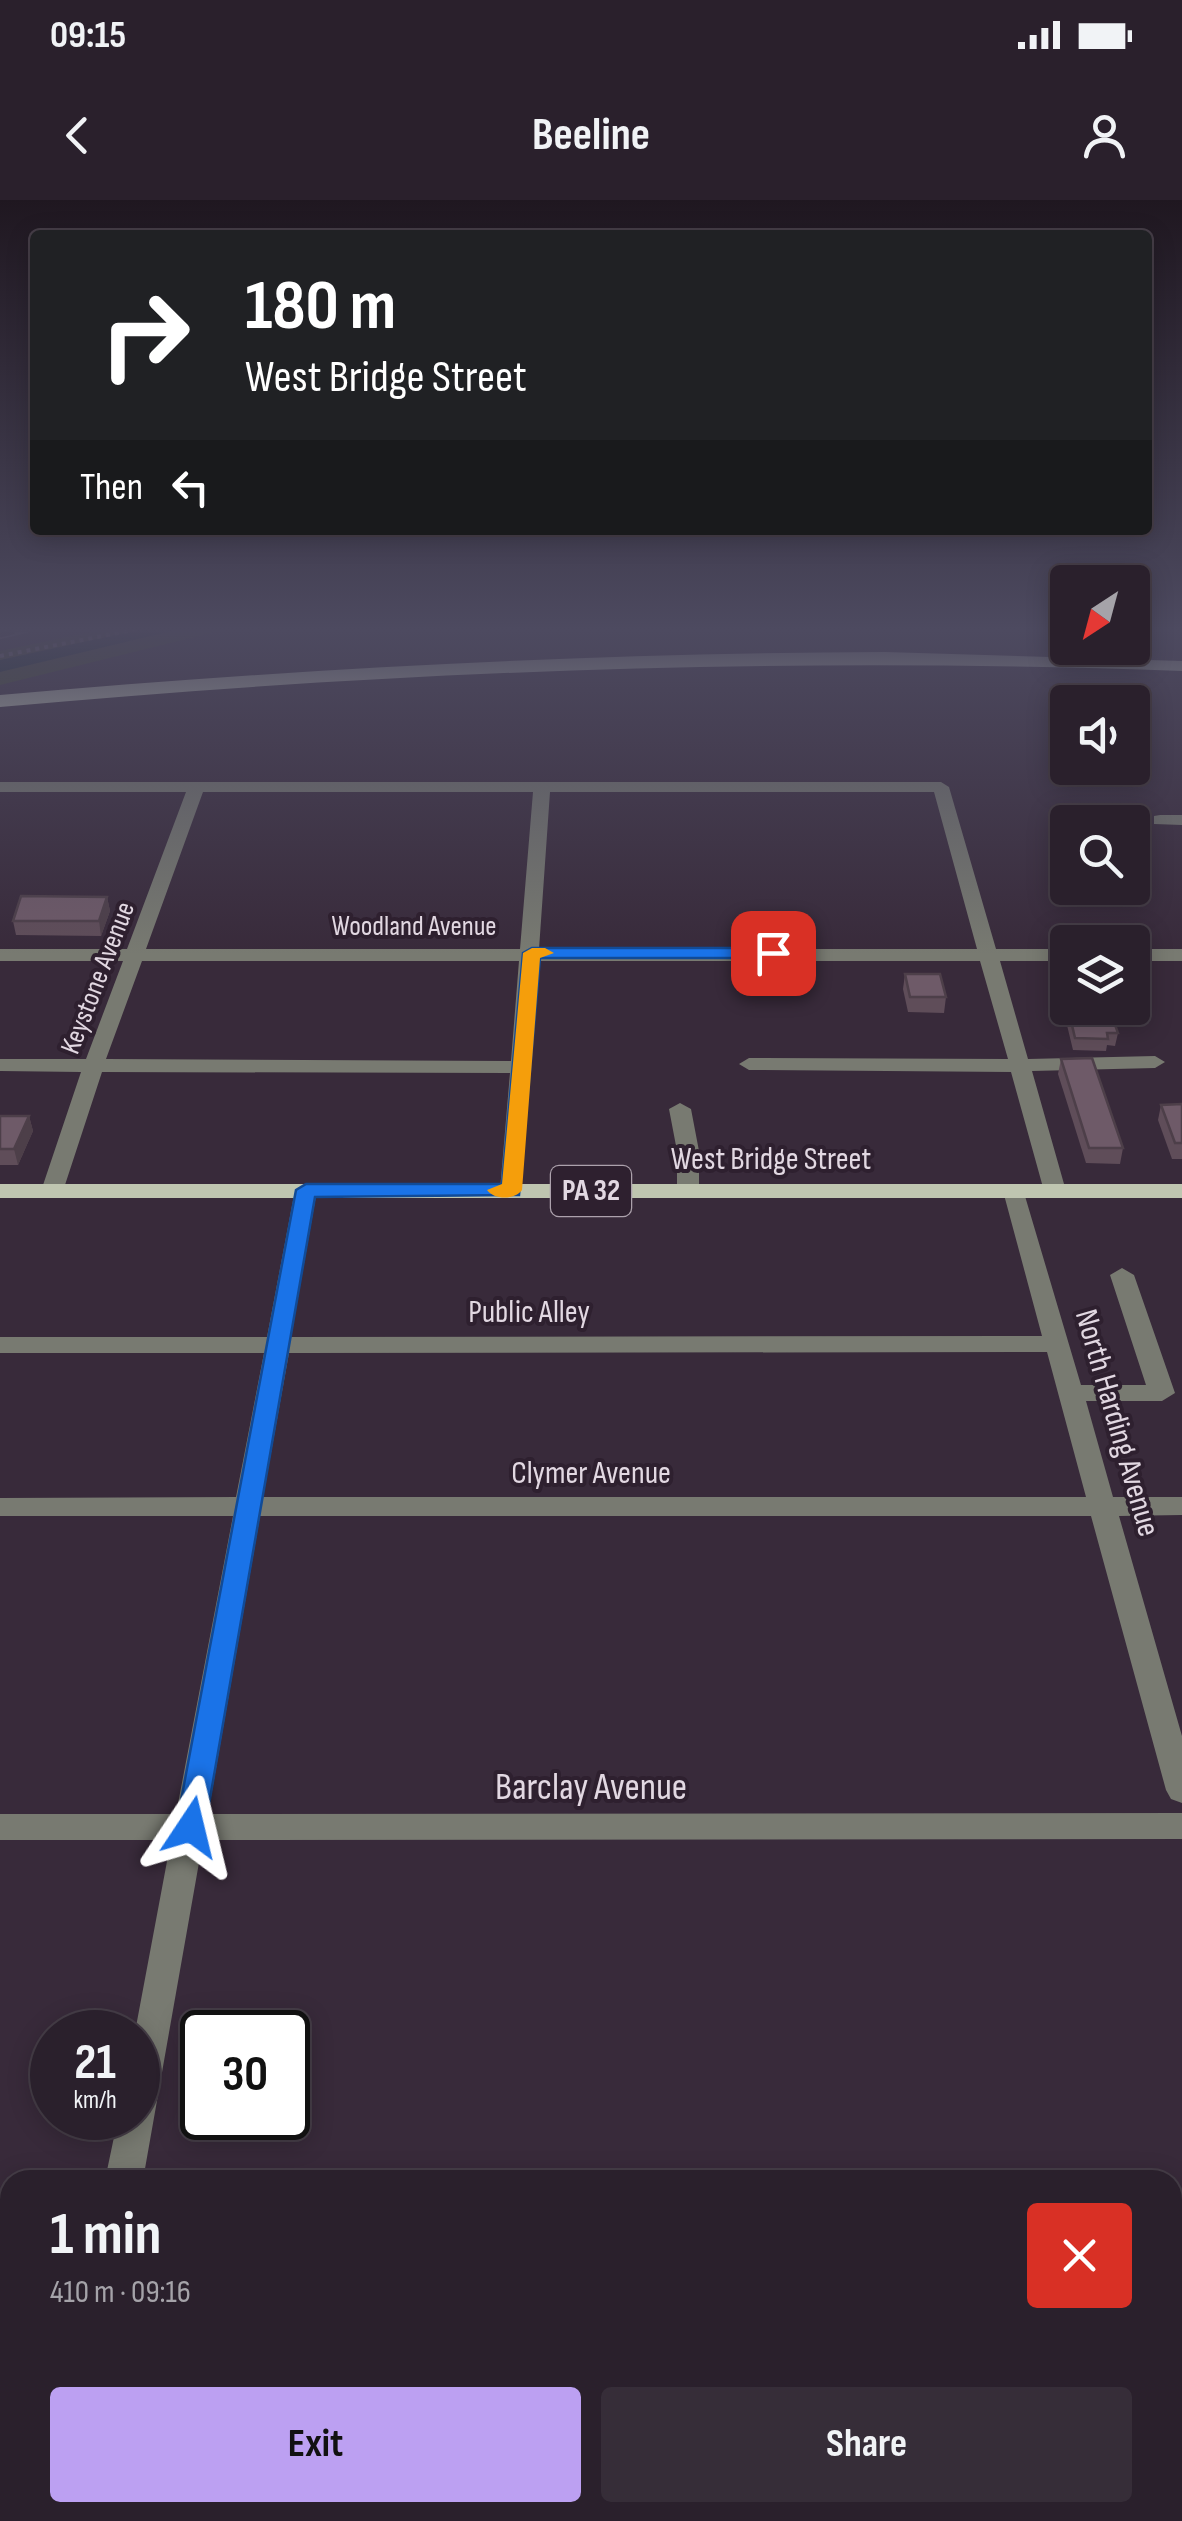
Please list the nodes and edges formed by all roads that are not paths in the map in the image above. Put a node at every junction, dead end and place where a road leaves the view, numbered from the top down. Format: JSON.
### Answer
{"nodes":[{"id":1,"x":0,"y":786,"type":"edge"},
{"id":2,"x":198,"y":786,"type":"junction"},
{"id":3,"x":542,"y":786,"type":"junction"},
{"id":4,"x":1160,"y":820,"type":"dead end"},
{"id":5,"x":1182,"y":820,"type":"edge"},
{"id":6,"x":532,"y":953,"type":"junction"},
{"id":7,"x":0,"y":954,"type":"edge"},
{"id":8,"x":137,"y":954,"type":"junction"},
{"id":9,"x":987,"y":954,"type":"junction"},
{"id":10,"x":1050,"y":955,"type":"edge"},
{"id":11,"x":1150,"y":955,"type":"edge"},
{"id":12,"x":1182,"y":955,"type":"edge"},
{"id":13,"x":1155,"y":1062,"type":"dead end"},
{"id":14,"x":1020,"y":1063,"type":"junction"},
{"id":15,"x":94,"y":1064,"type":"junction"},
{"id":16,"x":748,"y":1064,"type":"dead end"},
{"id":17,"x":0,"y":1065,"type":"edge"},
{"id":18,"x":519,"y":1067,"type":"junction"},
{"id":19,"x":680,"y":1109,"type":"dead end"},
{"id":20,"x":306,"y":1190,"type":"junction"},
{"id":21,"x":512,"y":1190,"type":"junction"},
{"id":22,"x":0,"y":1191,"type":"edge"},
{"id":23,"x":52,"y":1191,"type":"junction"},
{"id":24,"x":688,"y":1191,"type":"junction"},
{"id":25,"x":1182,"y":1191,"type":"edge"},
{"id":26,"x":1014,"y":1192,"type":"junction"},
{"id":27,"x":1055,"y":1192,"type":"junction"},
{"id":28,"x":1122,"y":1275,"type":"dead end"},
{"id":29,"x":278,"y":1344,"type":"junction"},
{"id":30,"x":1058,"y":1344,"type":"junction"},
{"id":31,"x":0,"y":1345,"type":"edge"},
{"id":32,"x":1072,"y":1393,"type":"junction"},
{"id":33,"x":1105,"y":1506,"type":"junction"},
{"id":34,"x":1182,"y":1506,"type":"edge"},
{"id":35,"x":0,"y":1507,"type":"edge"},
{"id":36,"x":247,"y":1507,"type":"junction"},
{"id":37,"x":1182,"y":1790,"type":"edge"},
{"id":38,"x":1182,"y":1826,"type":"edge"},
{"id":39,"x":0,"y":1827,"type":"edge"},
{"id":40,"x":191,"y":1827,"type":"junction"},
{"id":41,"x":157,"y":2010,"type":"edge"},
{"id":42,"x":132,"y":2140,"type":"edge"},
{"id":43,"x":126,"y":2170,"type":"edge"}],
"edges":[{"from":1,"to":2,"type":"street"},
{"from":2,"to":3,"type":"street"},
{"from":2,"to":8,"type":"street","name":"Keystone Avenue"},
{"from":3,"to":6,"type":"street"},
{"from":3,"to":9,"type":"street"},
{"from":4,"to":5,"type":"street"},
{"from":6,"to":8,"type":"street","name":"Woodland Avenue"},
{"from":6,"to":9,"type":"street","name":"Woodland Avenue"},
{"from":6,"to":18,"type":"street"},
{"from":7,"to":8,"type":"street","name":"Woodland Avenue"},
{"from":8,"to":15,"type":"street","name":"Keystone Avenue"},
{"from":9,"to":10,"type":"street","name":"Woodland Avenue"},
{"from":9,"to":14,"type":"street"},
{"from":11,"to":12,"type":"street"},
{"from":13,"to":14,"type":"street"},
{"from":14,"to":16,"type":"street"},
{"from":14,"to":27,"type":"street"},
{"from":15,"to":17,"type":"street"},
{"from":15,"to":18,"type":"street"},
{"from":15,"to":23,"type":"street","name":"Keystone Avenue"},
{"from":18,"to":21,"type":"street"},
{"from":19,"to":24,"type":"street"},
{"from":20,"to":21,"type":"main road","name":"West Bridge Street","number":"PA 32"},
{"from":20,"to":23,"type":"main road","name":"West Bridge Street","number":"PA 32"},
{"from":20,"to":29,"type":"street"},
{"from":21,"to":24,"type":"main road","name":"West Bridge Street","number":"PA 32"},
{"from":22,"to":23,"type":"main road","name":"West Bridge Street","number":"PA 32"},
{"from":24,"to":26,"type":"main road","name":"West Bridge Street","number":"PA 32"},
{"from":25,"to":27,"type":"main road","name":"West Bridge Street","number":"PA 32"},
{"from":26,"to":27,"type":"main road","name":"West Bridge Street","number":"PA 32"},
{"from":26,"to":30,"type":"street","name":"North Harding Avenue"},
{"from":28,"to":32,"type":"street"},
{"from":29,"to":30,"type":"street","name":"Public Alley"},
{"from":29,"to":31,"type":"street","name":"Public Alley"},
{"from":29,"to":36,"type":"street"},
{"from":30,"to":32,"type":"street","name":"North Harding Avenue"},
{"from":32,"to":33,"type":"street","name":"North Harding Avenue"},
{"from":33,"to":34,"type":"street","name":"Clymer Avenue"},
{"from":33,"to":36,"type":"street","name":"Clymer Avenue"},
{"from":33,"to":37,"type":"street","name":"North Harding Avenue"},
{"from":35,"to":36,"type":"street","name":"Clymer Avenue"},
{"from":36,"to":40,"type":"street"},
{"from":38,"to":40,"type":"street","name":"Barclay Avenue"},
{"from":39,"to":40,"type":"street","name":"Barclay Avenue"},
{"from":40,"to":41,"type":"street"},
{"from":42,"to":43,"type":"street"}]}
